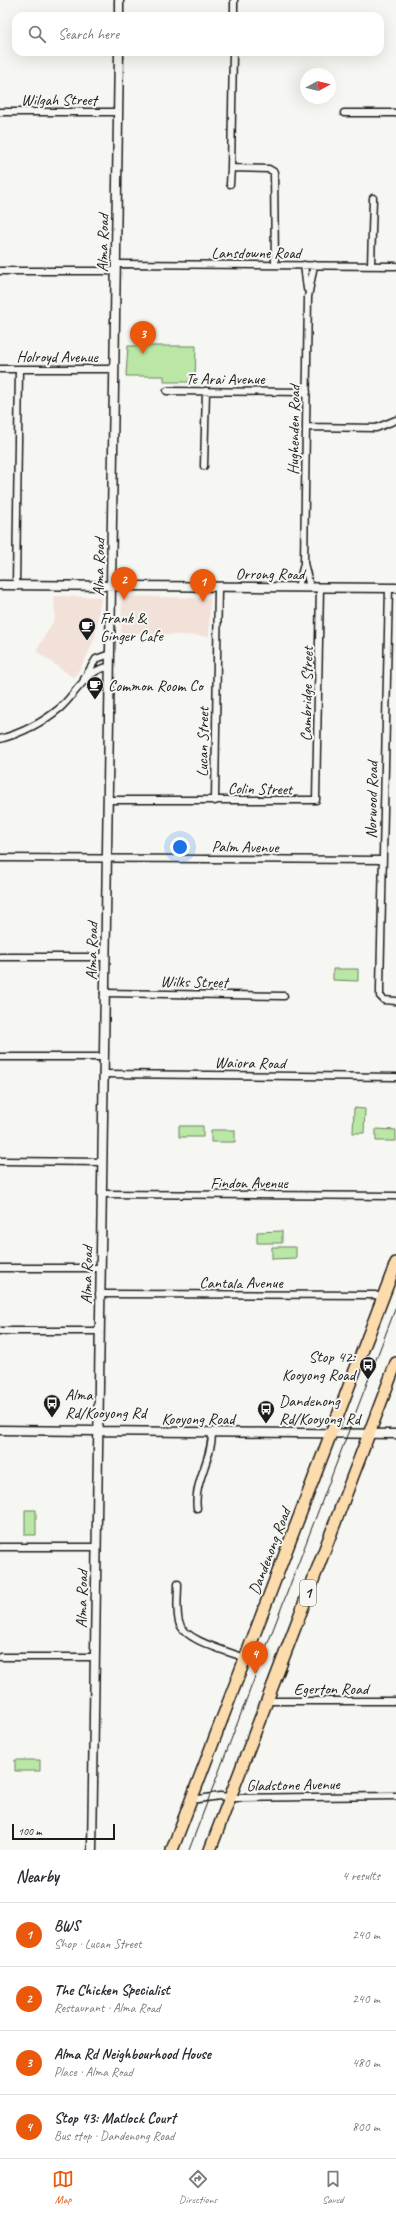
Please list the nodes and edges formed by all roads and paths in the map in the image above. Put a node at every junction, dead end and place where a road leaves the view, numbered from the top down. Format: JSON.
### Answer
{"nodes":[{"id":1,"x":119,"y":0,"type":"edge"},
{"id":2,"x":234,"y":0,"type":"edge"},
{"id":3,"x":119,"y":12,"type":"edge"},
{"id":4,"x":234,"y":12,"type":"edge"},
{"id":5,"x":119,"y":56,"type":"edge"},
{"id":6,"x":233,"y":56,"type":"edge"},
{"id":7,"x":0,"y":112,"type":"edge"},
{"id":8,"x":118,"y":112,"type":"junction"},
{"id":9,"x":344,"y":113,"type":"dead end"},
{"id":10,"x":396,"y":113,"type":"edge"},
{"id":11,"x":231,"y":168,"type":"junction"},
{"id":12,"x":230,"y":184,"type":"dead end"},
{"id":13,"x":372,"y":198,"type":"dead end"},
{"id":14,"x":275,"y":265,"type":"junction"},
{"id":15,"x":304,"y":265,"type":"junction"},
{"id":16,"x":314,"y":265,"type":"junction"},
{"id":17,"x":371,"y":266,"type":"junction"},
{"id":18,"x":396,"y":266,"type":"edge"},
{"id":19,"x":116,"y":267,"type":"junction"},
{"id":20,"x":0,"y":271,"type":"edge"},
{"id":21,"x":308,"y":297,"type":"junction"},
{"id":22,"x":0,"y":369,"type":"edge"},
{"id":23,"x":19,"y":369,"type":"junction"},
{"id":24,"x":114,"y":369,"type":"junction"},
{"id":25,"x":167,"y":391,"type":"dead end"},
{"id":26,"x":206,"y":391,"type":"junction"},
{"id":27,"x":306,"y":392,"type":"junction"},
{"id":28,"x":396,"y":420,"type":"edge"},
{"id":29,"x":306,"y":427,"type":"junction"},
{"id":30,"x":204,"y":466,"type":"dead end"},
{"id":31,"x":304,"y":563,"type":"junction"},
{"id":32,"x":0,"y":585,"type":"edge"},
{"id":33,"x":16,"y":585,"type":"junction"},
{"id":34,"x":111,"y":586,"type":"junction"},
{"id":35,"x":218,"y":587,"type":"junction"},
{"id":36,"x":298,"y":587,"type":"junction"},
{"id":37,"x":310,"y":587,"type":"junction"},
{"id":38,"x":320,"y":587,"type":"junction"},
{"id":39,"x":392,"y":588,"type":"edge"},
{"id":40,"x":110,"y":654,"type":"junction"},
{"id":41,"x":110,"y":667,"type":"junction"},
{"id":42,"x":80,"y":686,"type":"junction"},
{"id":43,"x":0,"y":739,"type":"edge"},
{"id":44,"x":108,"y":800,"type":"junction"},
{"id":45,"x":316,"y":800,"type":"joint"},
{"id":46,"x":214,"y":801,"type":"junction"},
{"id":47,"x":0,"y":858,"type":"edge"},
{"id":48,"x":107,"y":858,"type":"junction"},
{"id":49,"x":383,"y":860,"type":"junction"},
{"id":50,"x":0,"y":957,"type":"edge"},
{"id":51,"x":105,"y":958,"type":"junction"},
{"id":52,"x":104,"y":993,"type":"junction"},
{"id":53,"x":284,"y":996,"type":"dead end"},
{"id":54,"x":396,"y":1001,"type":"edge"},
{"id":55,"x":0,"y":1057,"type":"edge"},
{"id":56,"x":103,"y":1057,"type":"junction"},
{"id":57,"x":103,"y":1074,"type":"junction"},
{"id":58,"x":396,"y":1077,"type":"edge"},
{"id":59,"x":0,"y":1161,"type":"edge"},
{"id":60,"x":102,"y":1162,"type":"junction"},
{"id":61,"x":101,"y":1194,"type":"junction"},
{"id":62,"x":396,"y":1196,"type":"edge"},
{"id":63,"x":396,"y":1263,"type":"edge"},
{"id":64,"x":0,"y":1268,"type":"edge"},
{"id":65,"x":100,"y":1268,"type":"junction"},
{"id":66,"x":99,"y":1294,"type":"junction"},
{"id":67,"x":383,"y":1298,"type":"junction"},
{"id":68,"x":0,"y":1331,"type":"edge"},
{"id":69,"x":99,"y":1331,"type":"junction"},
{"id":70,"x":396,"y":1363,"type":"edge"},
{"id":71,"x":0,"y":1430,"type":"edge"},
{"id":72,"x":97,"y":1432,"type":"junction"},
{"id":73,"x":212,"y":1432,"type":"junction"},
{"id":74,"x":331,"y":1433,"type":"junction"},
{"id":75,"x":368,"y":1434,"type":"junction"},
{"id":76,"x":396,"y":1434,"type":"edge"},
{"id":77,"x":197,"y":1508,"type":"dead end"},
{"id":78,"x":0,"y":1547,"type":"edge"},
{"id":79,"x":96,"y":1547,"type":"junction"},
{"id":80,"x":178,"y":1584,"type":"dead end"},
{"id":81,"x":0,"y":1657,"type":"edge"},
{"id":82,"x":94,"y":1657,"type":"junction"},
{"id":83,"x":246,"y":1658,"type":"junction"},
{"id":84,"x":267,"y":1701,"type":"junction"},
{"id":85,"x":396,"y":1701,"type":"edge"},
{"id":86,"x":396,"y":1796,"type":"edge"},
{"id":87,"x":230,"y":1798,"type":"junction"},
{"id":88,"x":191,"y":1800,"type":"junction"},
{"id":89,"x":92,"y":1850,"type":"edge"},
{"id":90,"x":172,"y":1850,"type":"edge"},
{"id":91,"x":210,"y":1850,"type":"edge"}],
"edges":[{"from":1,"to":3,"type":"street"},
{"from":2,"to":4,"type":"street"},
{"from":5,"to":8,"type":"street","name":"Alma Road"},
{"from":6,"to":11,"type":"street"},
{"from":7,"to":8,"type":"street","name":"Wilgah Street"},
{"from":8,"to":19,"type":"street","name":"Alma Road"},
{"from":9,"to":10,"type":"street"},
{"from":11,"to":12,"type":"street"},
{"from":11,"to":14,"type":"street"},
{"from":13,"to":17,"type":"street"},
{"from":14,"to":15,"type":"street","name":"Lansdowne Road"},
{"from":14,"to":19,"type":"street","name":"Lansdowne Road"},
{"from":15,"to":16,"type":"street","name":"Lansdowne Road"},
{"from":15,"to":21,"type":"street","name":"Hughenden Road"},
{"from":16,"to":17,"type":"street","name":"Lansdowne Road"},
{"from":16,"to":21,"type":"street","name":"Hughenden Road"},
{"from":17,"to":18,"type":"street","name":"Lansdowne Road"},
{"from":19,"to":20,"type":"street","name":"Lansdowne Road"},
{"from":19,"to":24,"type":"street","name":"Alma Road"},
{"from":21,"to":27,"type":"street","name":"Hughenden Road"},
{"from":22,"to":23,"type":"street","name":"Holroyd Avenue"},
{"from":23,"to":24,"type":"street","name":"Holroyd Avenue"},
{"from":23,"to":33,"type":"street"},
{"from":24,"to":34,"type":"street","name":"Alma Road"},
{"from":25,"to":26,"type":"street","name":"Te Arai Avenue"},
{"from":26,"to":27,"type":"street","name":"Te Arai Avenue"},
{"from":26,"to":30,"type":"street"},
{"from":27,"to":29,"type":"street","name":"Hughenden Road"},
{"from":28,"to":29,"type":"street"},
{"from":29,"to":31,"type":"street","name":"Hughenden Road"},
{"from":31,"to":36,"type":"street","name":"Hughenden Road"},
{"from":31,"to":37,"type":"street","name":"Hughenden Road"},
{"from":32,"to":33,"type":"street","name":"Orrong Road"},
{"from":33,"to":34,"type":"street","name":"Orrong Road"},
{"from":34,"to":35,"type":"street","name":"Orrong Road"},
{"from":34,"to":40,"type":"street","name":"Alma Road"},
{"from":35,"to":36,"type":"street","name":"Orrong Road"},
{"from":35,"to":46,"type":"street","name":"Lucan Street"},
{"from":36,"to":37,"type":"street","name":"Orrong Road"},
{"from":37,"to":38,"type":"street","name":"Orrong Road"},
{"from":38,"to":39,"type":"street","name":"Orrong Road"},
{"from":38,"to":45,"type":"street","name":"Cambridge Street"},
{"from":39,"to":49,"type":"street","name":"Norwood Road"},
{"from":40,"to":41,"type":"street","name":"Alma Road"},
{"from":40,"to":42,"type":"street"},
{"from":41,"to":42,"type":"street"},
{"from":41,"to":44,"type":"street","name":"Alma Road"},
{"from":42,"to":43,"type":"street"},
{"from":44,"to":46,"type":"street","name":"Colin Street"},
{"from":44,"to":48,"type":"street","name":"Alma Road"},
{"from":45,"to":46,"type":"street","name":"Colin Street"},
{"from":47,"to":48,"type":"street","name":"Palm Avenue"},
{"from":48,"to":49,"type":"street","name":"Palm Avenue"},
{"from":48,"to":51,"type":"street","name":"Alma Road"},
{"from":49,"to":54,"type":"street","name":"Norwood Road"},
{"from":50,"to":51,"type":"street"},
{"from":51,"to":52,"type":"street","name":"Alma Road"},
{"from":52,"to":53,"type":"street","name":"Wilks Street"},
{"from":52,"to":56,"type":"street","name":"Alma Road"},
{"from":55,"to":56,"type":"street"},
{"from":56,"to":57,"type":"street","name":"Alma Road"},
{"from":57,"to":58,"type":"street","name":"Waiora Road"},
{"from":57,"to":60,"type":"street","name":"Alma Road"},
{"from":59,"to":60,"type":"street"},
{"from":60,"to":61,"type":"street","name":"Alma Road"},
{"from":61,"to":62,"type":"street","name":"Findon Avenue"},
{"from":61,"to":65,"type":"street","name":"Alma Road"},
{"from":63,"to":67,"type":"highway","name":"Dandenong Road","number":"1"},
{"from":64,"to":65,"type":"street"},
{"from":65,"to":66,"type":"street","name":"Alma Road"},
{"from":66,"to":67,"type":"street","name":"Cantala Avenue"},
{"from":66,"to":69,"type":"street","name":"Alma Road"},
{"from":67,"to":74,"type":"highway","name":"Dandenong Road","number":"1"},
{"from":68,"to":69,"type":"street"},
{"from":69,"to":72,"type":"street","name":"Alma Road"},
{"from":70,"to":75,"type":"highway","number":"1"},
{"from":71,"to":72,"type":"street","name":"Kooyong Road"},
{"from":72,"to":73,"type":"street","name":"Kooyong Road"},
{"from":72,"to":79,"type":"street","name":"Alma Road"},
{"from":73,"to":74,"type":"street","name":"Kooyong Road"},
{"from":73,"to":77,"type":"street"},
{"from":74,"to":75,"type":"street","name":"Kooyong Road"},
{"from":74,"to":83,"type":"highway","name":"Dandenong Road","number":"1"},
{"from":75,"to":76,"type":"street","name":"Kooyong Road"},
{"from":75,"to":84,"type":"highway","number":"1"},
{"from":78,"to":79,"type":"street"},
{"from":79,"to":82,"type":"street","name":"Alma Road"},
{"from":80,"to":83,"type":"street"},
{"from":81,"to":82,"type":"street"},
{"from":82,"to":89,"type":"street","name":"Alma Road"},
{"from":83,"to":88,"type":"highway","name":"Dandenong Road","number":"1"},
{"from":84,"to":85,"type":"street","name":"Egerton Road"},
{"from":84,"to":87,"type":"highway","number":"1"},
{"from":86,"to":87,"type":"street","name":"Gladstone Avenue"},
{"from":87,"to":88,"type":"street","name":"Gladstone Avenue"},
{"from":87,"to":91,"type":"highway","number":"1"},
{"from":88,"to":90,"type":"highway","name":"Dandenong Road","number":"1"}]}
